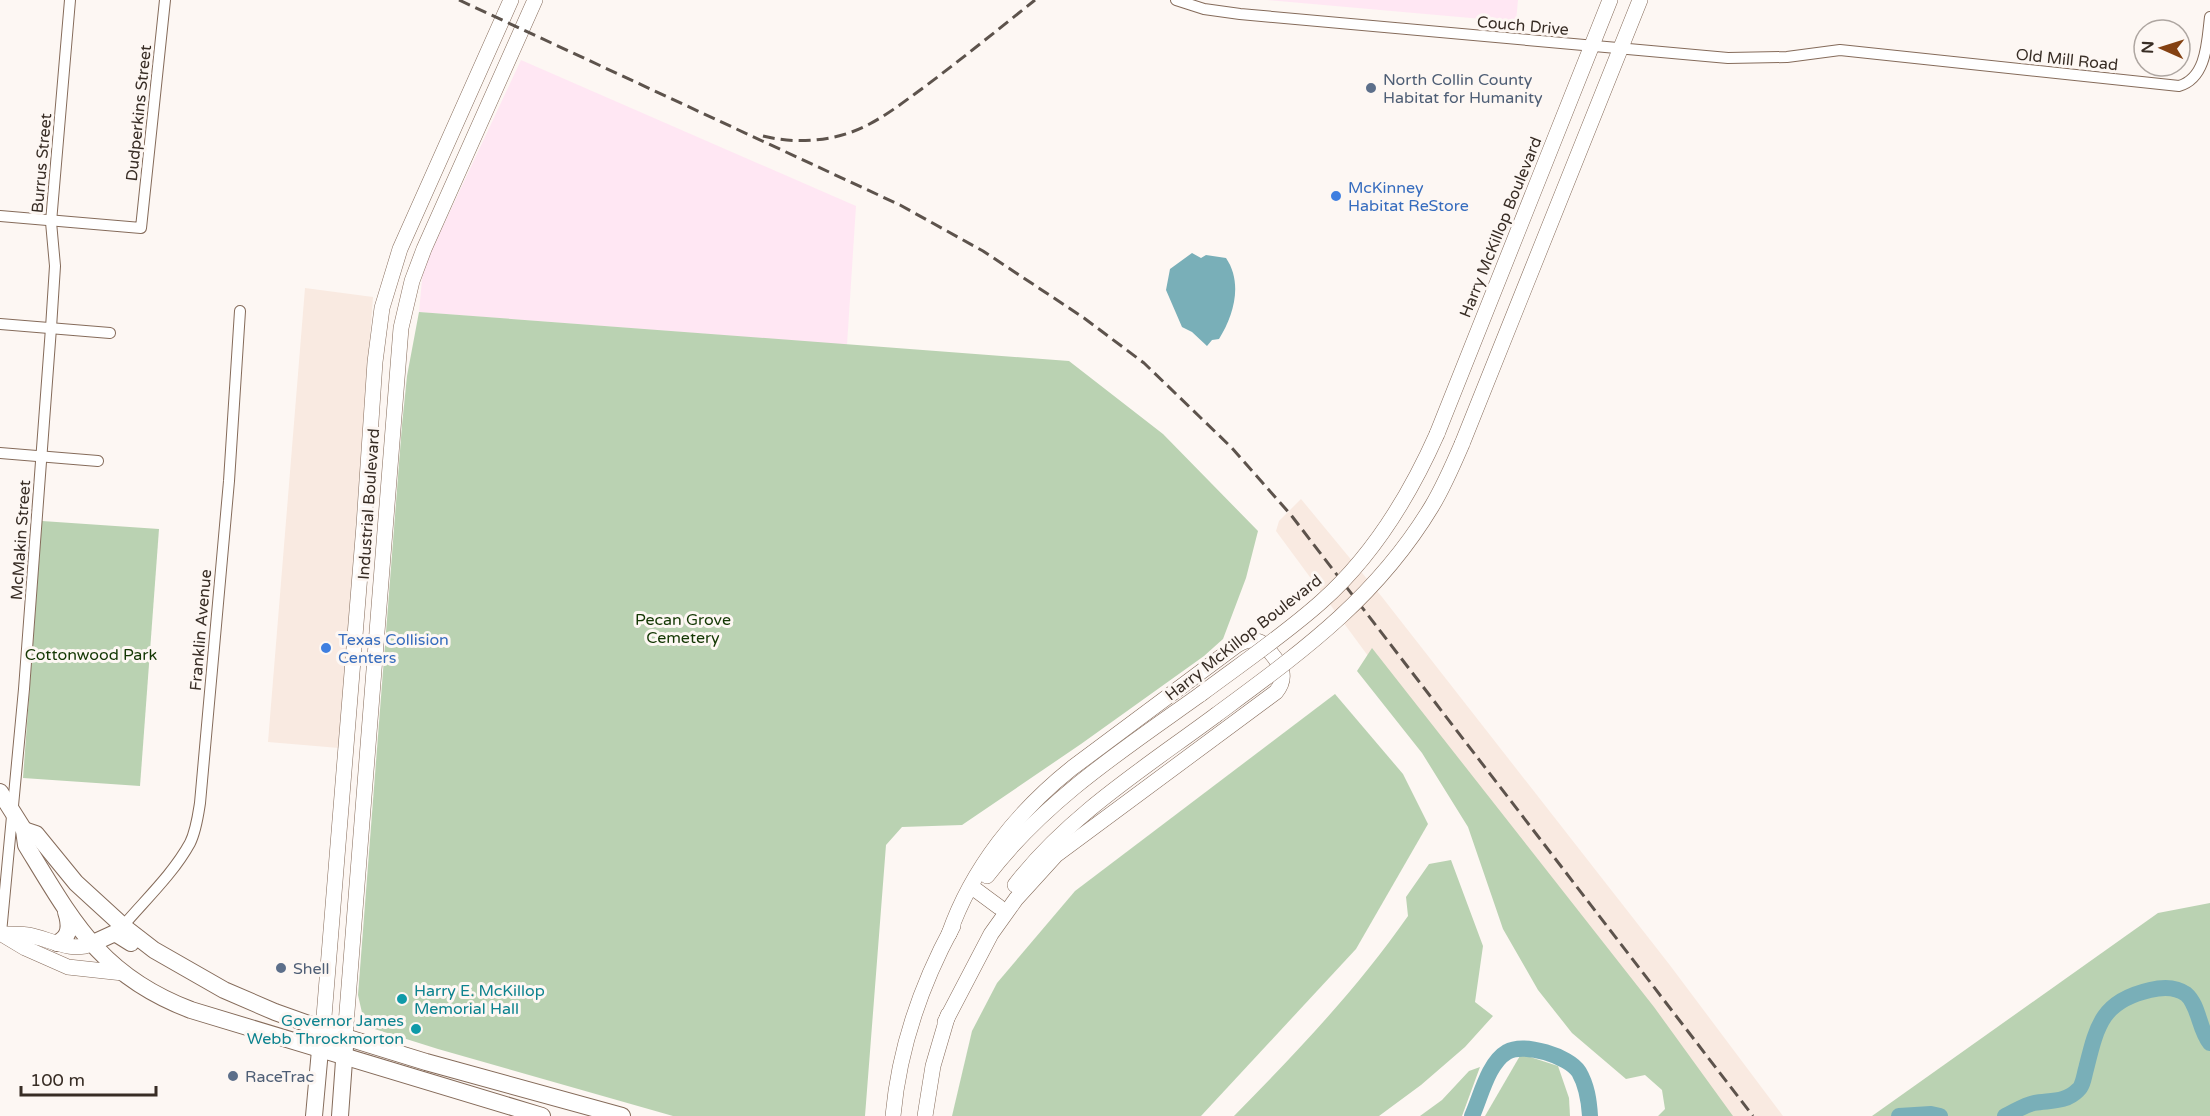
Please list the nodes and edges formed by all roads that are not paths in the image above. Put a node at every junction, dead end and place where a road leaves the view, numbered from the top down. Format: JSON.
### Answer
{"nodes":[{"id":1,"x":70,"y":0,"type":"edge"},
{"id":2,"x":165,"y":0,"type":"edge"},
{"id":3,"x":512,"y":0,"type":"edge"},
{"id":4,"x":535,"y":0,"type":"edge"},
{"id":5,"x":1176,"y":0,"type":"edge"},
{"id":6,"x":1610,"y":0,"type":"edge"},
{"id":7,"x":1640,"y":0,"type":"edge"},
{"id":8,"x":2210,"y":16,"type":"edge"},
{"id":9,"x":1591,"y":47,"type":"junction"},
{"id":10,"x":1620,"y":49,"type":"junction"},
{"id":11,"x":1870,"y":53,"type":"joint"},
{"id":12,"x":477,"y":75,"type":"junction"},
{"id":13,"x":445,"y":148,"type":"junction"},
{"id":14,"x":468,"y":153,"type":"junction"},
{"id":15,"x":0,"y":216,"type":"edge"},
{"id":16,"x":51,"y":222,"type":"junction"},
{"id":17,"x":240,"y":311,"type":"dead end"},
{"id":18,"x":0,"y":324,"type":"edge"},
{"id":19,"x":51,"y":328,"type":"junction"},
{"id":20,"x":110,"y":333,"type":"dead end"},
{"id":21,"x":0,"y":453,"type":"edge"},
{"id":22,"x":41,"y":456,"type":"junction"},
{"id":23,"x":98,"y":461,"type":"dead end"},
{"id":24,"x":364,"y":525,"type":"junction"},
{"id":25,"x":385,"y":526,"type":"junction"},
{"id":26,"x":362,"y":553,"type":"junction"},
{"id":27,"x":383,"y":555,"type":"junction"},
{"id":28,"x":351,"y":665,"type":"junction"},
{"id":29,"x":373,"y":667,"type":"junction"},
{"id":30,"x":346,"y":732,"type":"junction"},
{"id":31,"x":368,"y":732,"type":"junction"},
{"id":32,"x":0,"y":792,"type":"edge"},
{"id":33,"x":11,"y":810,"type":"junction"},
{"id":34,"x":24,"y":830,"type":"junction"},
{"id":35,"x":976,"y":890,"type":"junction"},
{"id":36,"x":999,"y":908,"type":"junction"},
{"id":37,"x":66,"y":911,"type":"junction"},
{"id":38,"x":123,"y":926,"type":"junction"},
{"id":39,"x":0,"y":933,"type":"edge"},
{"id":40,"x":949,"y":934,"type":"junction"},
{"id":41,"x":57,"y":943,"type":"junction"},
{"id":42,"x":91,"y":944,"type":"junction"},
{"id":43,"x":123,"y":973,"type":"junction"},
{"id":44,"x":193,"y":974,"type":"junction"},
{"id":45,"x":209,"y":983,"type":"junction"},
{"id":46,"x":147,"y":989,"type":"junction"},
{"id":47,"x":945,"y":1022,"type":"junction"},
{"id":48,"x":323,"y":1029,"type":"junction"},
{"id":49,"x":345,"y":1037,"type":"junction"},
{"id":50,"x":319,"y":1049,"type":"junction"},
{"id":51,"x":344,"y":1056,"type":"junction"},
{"id":52,"x":426,"y":1062,"type":"junction"},
{"id":53,"x":491,"y":1079,"type":"junction"},
{"id":54,"x":424,"y":1080,"type":"junction"},
{"id":55,"x":486,"y":1099,"type":"junction"},
{"id":56,"x":314,"y":1116,"type":"edge"},
{"id":57,"x":340,"y":1116,"type":"edge"},
{"id":58,"x":542,"y":1116,"type":"edge"},
{"id":59,"x":622,"y":1116,"type":"edge"},
{"id":60,"x":893,"y":1116,"type":"edge"},
{"id":61,"x":925,"y":1116,"type":"edge"}],
"edges":[{"from":1,"to":16,"type":"street","name":"Burrus Street"},
{"from":2,"to":16,"type":"street","name":"Dudperkins Street"},
{"from":3,"to":12,"type":"main road","name":"Industrial Boulevard"},
{"from":4,"to":14,"type":"main road","name":"Industrial Boulevard"},
{"from":5,"to":9,"type":"street","name":"Couch Drive"},
{"from":6,"to":9,"type":"main road","name":"Harry McKillop Boulevard"},
{"from":7,"to":10,"type":"main road"},
{"from":8,"to":11,"type":"street","name":"Old Mill Road"},
{"from":9,"to":10,"type":"street","name":"Couch Drive"},
{"from":9,"to":35,"type":"main road","name":"Harry McKillop Boulevard","bridge":true},
{"from":10,"to":11,"type":"street","name":"Couch Drive"},
{"from":10,"to":36,"type":"main road","bridge":true},
{"from":12,"to":13,"type":"main road","name":"Industrial Boulevard"},
{"from":12,"to":14,"type":"main road"},
{"from":13,"to":14,"type":"main road"},
{"from":13,"to":24,"type":"main road","name":"Industrial Boulevard"},
{"from":14,"to":25,"type":"main road","name":"Industrial Boulevard"},
{"from":15,"to":16,"type":"street"},
{"from":16,"to":19,"type":"street","name":"Burrus Street"},
{"from":17,"to":38,"type":"street","name":"Franklin Avenue"},
{"from":18,"to":19,"type":"street"},
{"from":19,"to":20,"type":"street"},
{"from":19,"to":22,"type":"street","name":"McMakin Street"},
{"from":21,"to":22,"type":"street"},
{"from":22,"to":23,"type":"street"},
{"from":22,"to":33,"type":"street","name":"McMakin Street"},
{"from":24,"to":25,"type":"main road"},
{"from":24,"to":26,"type":"main road","name":"Industrial Boulevard"},
{"from":25,"to":27,"type":"main road","name":"Industrial Boulevard"},
{"from":26,"to":27,"type":"main road"},
{"from":26,"to":28,"type":"main road","name":"Industrial Boulevard"},
{"from":27,"to":29,"type":"main road","name":"Industrial Boulevard"},
{"from":28,"to":29,"type":"main road"},
{"from":28,"to":30,"type":"main road","name":"Industrial Boulevard"},
{"from":29,"to":31,"type":"main road","name":"Industrial Boulevard"},
{"from":30,"to":31,"type":"main road"},
{"from":30,"to":48,"type":"main road","name":"Industrial Boulevard"},
{"from":31,"to":49,"type":"main road","name":"Industrial Boulevard"},
{"from":32,"to":33,"type":"main road"},
{"from":33,"to":34,"type":"main road"},
{"from":33,"to":39,"type":"street","name":"McMakin Street"},
{"from":34,"to":37,"type":"main road"},
{"from":34,"to":38,"type":"main road"},
{"from":35,"to":36,"type":"main road"},
{"from":35,"to":40,"type":"main road","name":"Harry McKillop Boulevard"},
{"from":36,"to":47,"type":"main road"},
{"from":37,"to":41,"type":"main road"},
{"from":37,"to":42,"type":"main road"},
{"from":38,"to":44,"type":"main road"},
{"from":39,"to":41,"type":"main road"},
{"from":39,"to":43,"type":"main road"},
{"from":40,"to":47,"type":"main road"},
{"from":40,"to":60,"type":"main road","name":"Harry McKillop Boulevard"},
{"from":41,"to":42,"type":"main road"},
{"from":42,"to":43,"type":"main road"},
{"from":42,"to":44,"type":"main road"},
{"from":43,"to":46,"type":"main road"},
{"from":44,"to":45,"type":"main road"},
{"from":45,"to":46,"type":"main road"},
{"from":45,"to":48,"type":"main road"},
{"from":46,"to":50,"type":"main road"},
{"from":47,"to":61,"type":"main road"},
{"from":48,"to":49,"type":"main road"},
{"from":48,"to":50,"type":"main road"},
{"from":49,"to":51,"type":"main road"},
{"from":49,"to":52,"type":"main road"},
{"from":50,"to":51,"type":"main road"},
{"from":50,"to":56,"type":"main road"},
{"from":51,"to":54,"type":"main road"},
{"from":51,"to":57,"type":"main road"},
{"from":52,"to":53,"type":"main road"},
{"from":52,"to":54,"type":"main road"},
{"from":53,"to":55,"type":"main road"},
{"from":53,"to":59,"type":"main road"},
{"from":54,"to":55,"type":"main road"},
{"from":55,"to":58,"type":"main road"}]}
